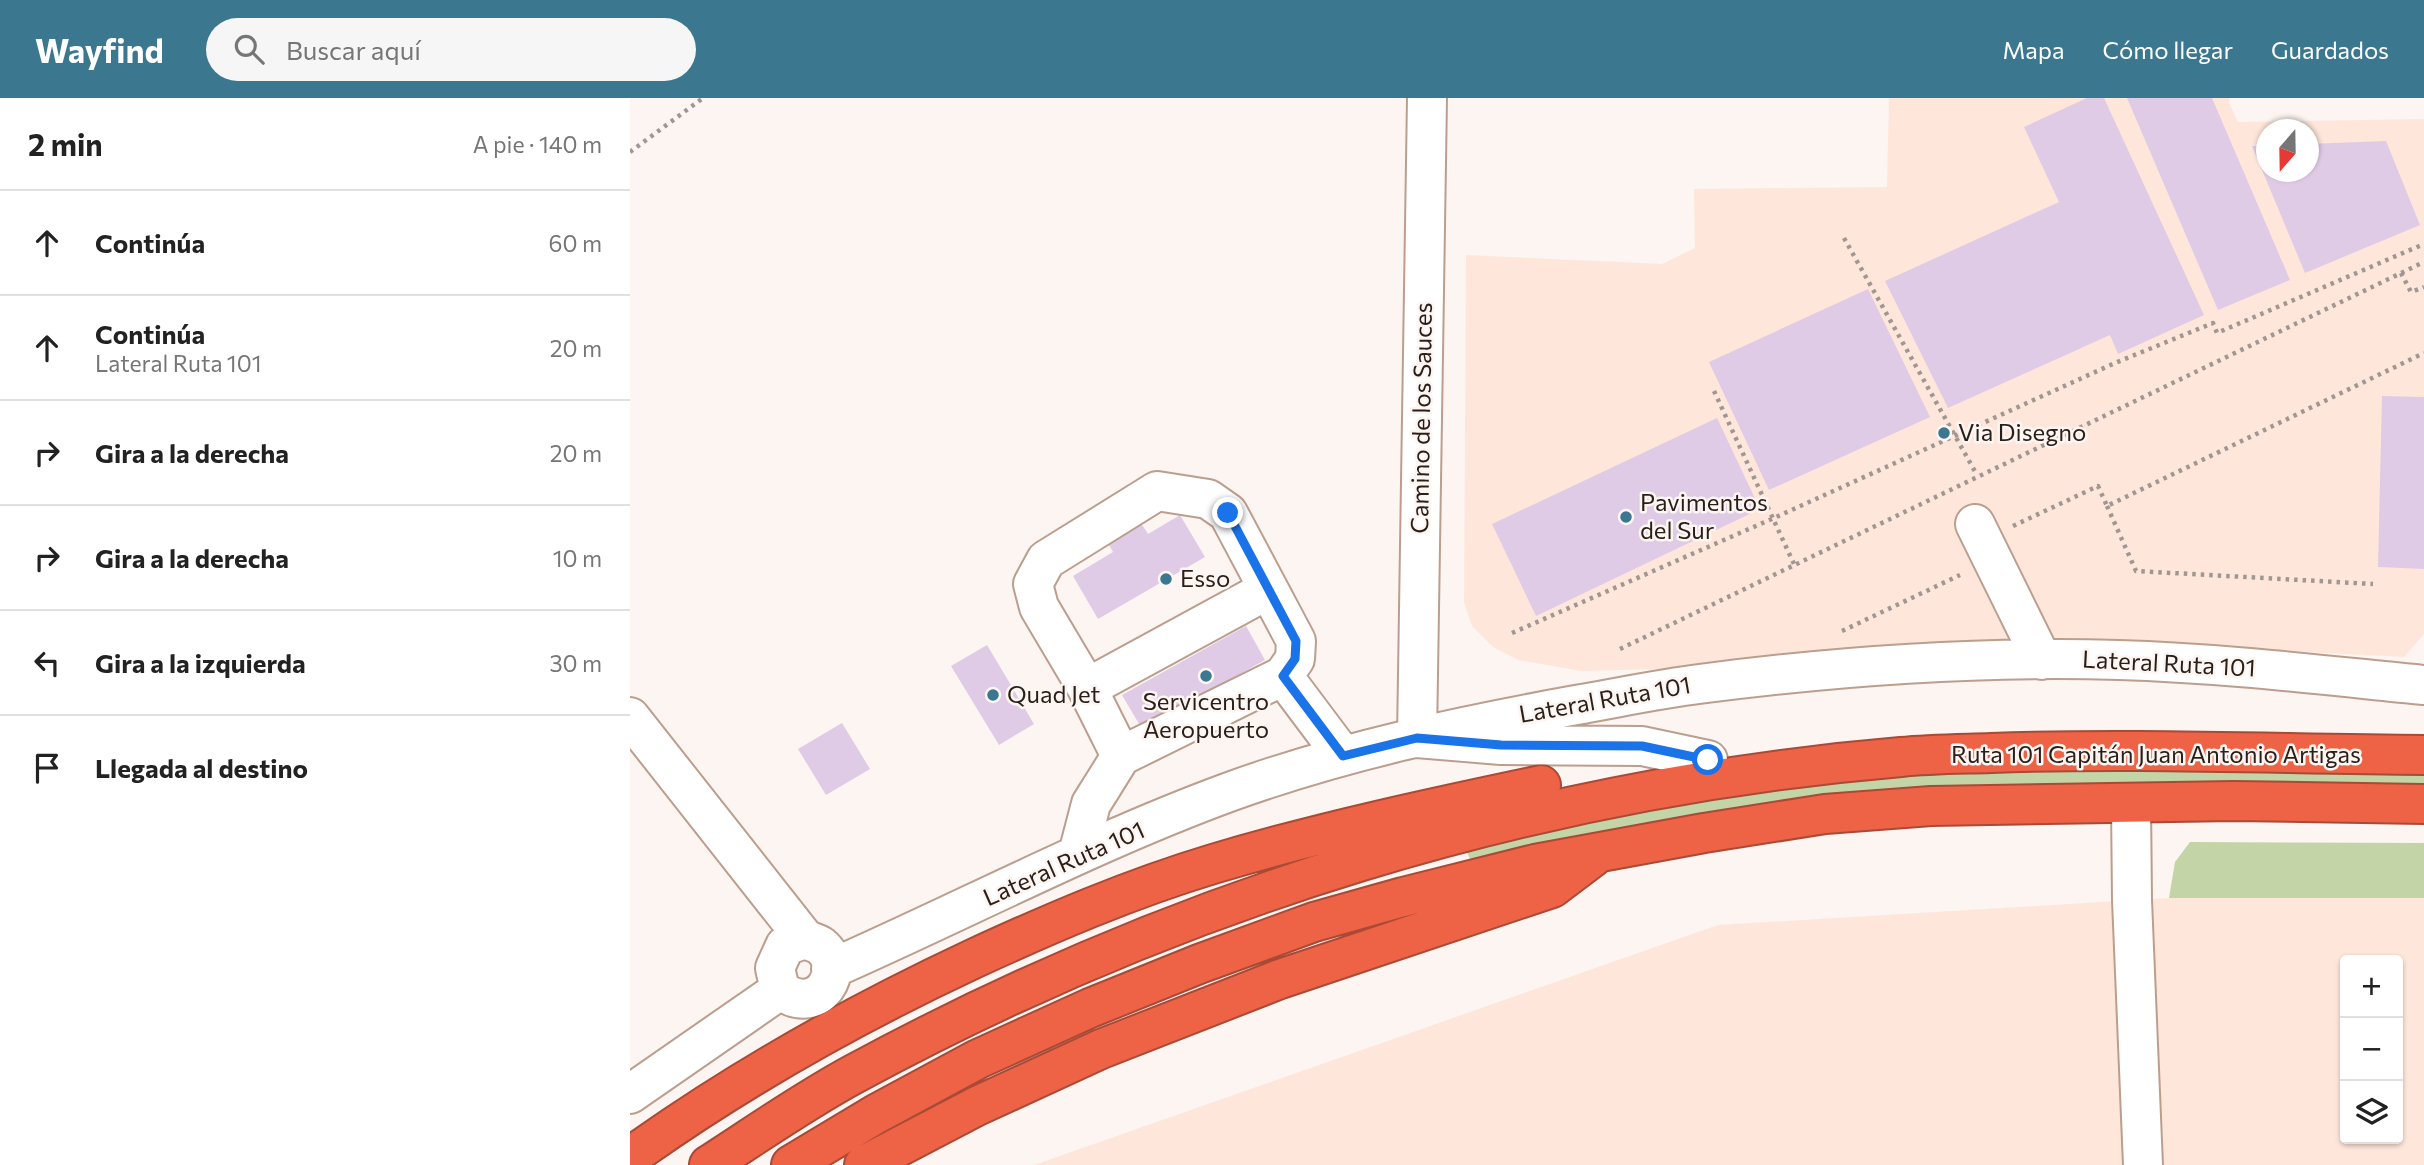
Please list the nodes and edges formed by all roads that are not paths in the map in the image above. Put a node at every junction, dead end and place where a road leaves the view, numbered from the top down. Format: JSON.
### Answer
{"nodes":[{"id":1,"x":1427,"y":98,"type":"edge"},
{"id":2,"x":1990,"y":527,"type":"road end"},
{"id":3,"x":1267,"y":590,"type":"junction"},
{"id":4,"x":2042,"y":660,"type":"junction"},
{"id":5,"x":1283,"y":676,"type":"junction"},
{"id":6,"x":2424,"y":685,"type":"edge"},
{"id":7,"x":1087,"y":688,"type":"junction"},
{"id":8,"x":630,"y":717,"type":"edge"},
{"id":9,"x":1417,"y":738,"type":"junction"},
{"id":10,"x":2424,"y":755,"type":"edge"},
{"id":11,"x":1121,"y":756,"type":"junction"},
{"id":12,"x":1343,"y":756,"type":"junction"},
{"id":13,"x":1708,"y":760,"type":"junction"},
{"id":14,"x":1779,"y":771,"type":"junction"},
{"id":15,"x":2131,"y":803,"type":"junction"},
{"id":16,"x":2424,"y":804,"type":"edge"},
{"id":17,"x":1600,"y":852,"type":"junction"},
{"id":18,"x":1079,"y":854,"type":"junction"},
{"id":19,"x":790,"y":932,"type":"junction"},
{"id":20,"x":831,"y":969,"type":"junction"},
{"id":21,"x":780,"y":989,"type":"junction"},
{"id":22,"x":630,"y":1094,"type":"edge"},
{"id":23,"x":630,"y":1157,"type":"edge"},
{"id":24,"x":709,"y":1165,"type":"edge"},
{"id":25,"x":791,"y":1165,"type":"edge"},
{"id":26,"x":864,"y":1165,"type":"edge"},
{"id":27,"x":2143,"y":1165,"type":"edge"}],
"edges":[{"from":1,"to":9,"type":"street","name":"Camino de los Sauces"},
{"from":2,"to":4,"type":"street"},
{"from":3,"to":5,"type":"street"},
{"from":3,"to":7,"type":"street"},
{"from":3,"to":7,"type":"street"},
{"from":4,"to":6,"type":"street","name":"Lateral Ruta 101"},
{"from":4,"to":9,"type":"street","name":"Lateral Ruta 101"},
{"from":5,"to":11,"type":"street"},
{"from":5,"to":12,"type":"street"},
{"from":7,"to":11,"type":"street"},
{"from":8,"to":19,"type":"street"},
{"from":9,"to":12,"type":"street","name":"Lateral Ruta 101"},
{"from":9,"to":13,"type":"street"},
{"from":10,"to":14,"type":"highway","name":"Ruta 101 Capitán Juan Antonio Artigas"},
{"from":11,"to":18,"type":"street"},
{"from":12,"to":18,"type":"street","name":"Lateral Ruta 101"},
{"from":13,"to":14,"type":"highway"},
{"from":13,"to":23,"type":"highway"},
{"from":14,"to":24,"type":"highway","name":"Ruta 101 Capitán Juan Antonio Artigas"},
{"from":15,"to":16,"type":"highway","name":"Ruta 101 Capitán Juan Antonio Artigas"},
{"from":15,"to":17,"type":"highway","name":"Ruta 101 Capitán Juan Antonio Artigas"},
{"from":15,"to":27,"type":"street"},
{"from":17,"to":25,"type":"highway","name":"Ruta 101 Capitán Juan Antonio Artigas"},
{"from":17,"to":26,"type":"highway"},
{"from":18,"to":20,"type":"street","name":"Lateral Ruta 101"},
{"from":19,"to":20,"type":"street"},
{"from":19,"to":21,"type":"street"},
{"from":20,"to":21,"type":"street"},
{"from":21,"to":22,"type":"street"}]}
